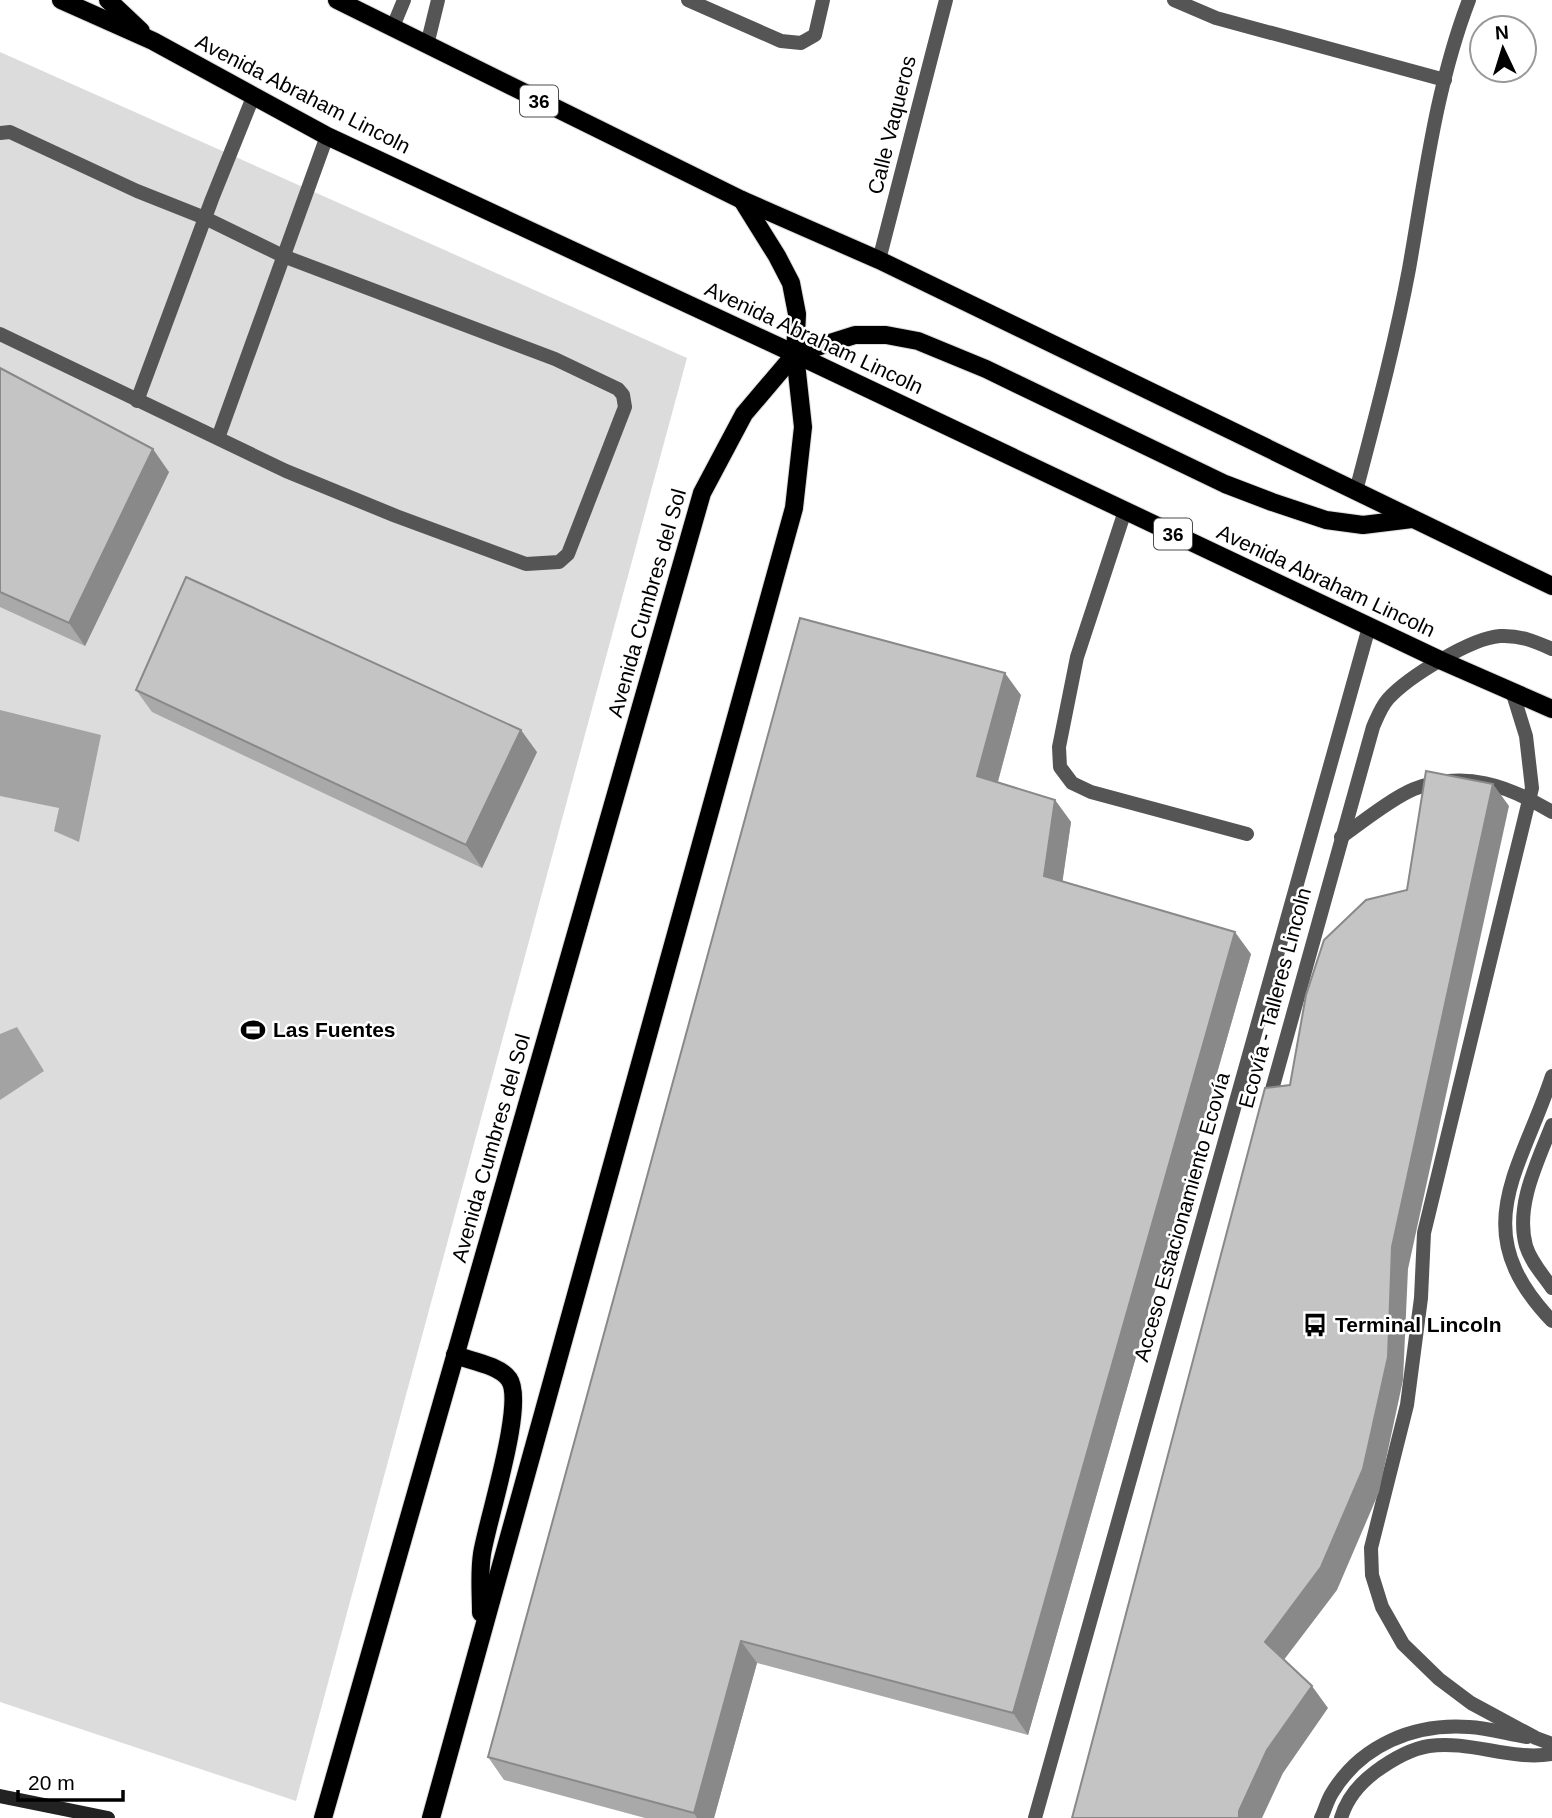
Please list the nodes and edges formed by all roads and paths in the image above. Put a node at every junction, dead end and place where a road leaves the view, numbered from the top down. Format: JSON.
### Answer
{"nodes":[{"id":1,"x":61,"y":0,"type":"edge"},
{"id":2,"x":108,"y":0,"type":"edge"},
{"id":3,"x":337,"y":0,"type":"edge"},
{"id":4,"x":404,"y":0,"type":"edge"},
{"id":5,"x":438,"y":0,"type":"edge"},
{"id":6,"x":688,"y":0,"type":"edge"},
{"id":7,"x":823,"y":0,"type":"edge"},
{"id":8,"x":946,"y":0,"type":"edge"},
{"id":9,"x":1174,"y":0,"type":"edge"},
{"id":10,"x":1469,"y":0,"type":"edge"},
{"id":11,"x":392,"y":29,"type":"junction"},
{"id":12,"x":153,"y":41,"type":"junction"},
{"id":13,"x":427,"y":46,"type":"junction"},
{"id":14,"x":1445,"y":80,"type":"junction"},
{"id":15,"x":253,"y":97,"type":"junction"},
{"id":16,"x":0,"y":133,"type":"edge"},
{"id":17,"x":327,"y":136,"type":"junction"},
{"id":18,"x":742,"y":200,"type":"junction"},
{"id":19,"x":205,"y":218,"type":"junction"},
{"id":20,"x":283,"y":256,"type":"junction"},
{"id":21,"x":879,"y":260,"type":"junction"},
{"id":22,"x":0,"y":334,"type":"edge"},
{"id":23,"x":795,"y":354,"type":"junction"},
{"id":24,"x":137,"y":401,"type":"junction"},
{"id":25,"x":218,"y":438,"type":"junction"},
{"id":26,"x":1356,"y":491,"type":"junction"},
{"id":27,"x":1125,"y":511,"type":"junction"},
{"id":28,"x":1412,"y":519,"type":"junction"},
{"id":29,"x":1552,"y":586,"type":"edge"},
{"id":30,"x":1369,"y":627,"type":"junction"},
{"id":31,"x":1552,"y":649,"type":"edge"},
{"id":32,"x":1440,"y":660,"type":"junction"},
{"id":33,"x":1512,"y":691,"type":"junction"},
{"id":34,"x":1552,"y":709,"type":"edge"},
{"id":35,"x":1530,"y":799,"type":"junction"},
{"id":36,"x":1552,"y":812,"type":"edge"},
{"id":37,"x":1247,"y":835,"type":"dead end"},
{"id":38,"x":1341,"y":837,"type":"junction"},
{"id":39,"x":1552,"y":1076,"type":"edge"},
{"id":40,"x":1264,"y":1119,"type":"edge"},
{"id":41,"x":1552,"y":1125,"type":"edge"},
{"id":42,"x":1552,"y":1289,"type":"edge"},
{"id":43,"x":1552,"y":1321,"type":"edge"},
{"id":44,"x":456,"y":1355,"type":"junction"},
{"id":45,"x":481,"y":1638,"type":"junction"},
{"id":46,"x":1552,"y":1737,"type":"edge"},
{"id":47,"x":1536,"y":1738,"type":"junction"},
{"id":48,"x":1552,"y":1744,"type":"edge"},
{"id":49,"x":1552,"y":1754,"type":"edge"},
{"id":50,"x":0,"y":1796,"type":"edge"},
{"id":51,"x":108,"y":1818,"type":"edge"},
{"id":52,"x":323,"y":1818,"type":"edge"},
{"id":53,"x":431,"y":1818,"type":"edge"},
{"id":54,"x":1035,"y":1818,"type":"edge"},
{"id":55,"x":1321,"y":1818,"type":"edge"},
{"id":56,"x":1341,"y":1818,"type":"edge"}],
"edges":[{"from":1,"to":12,"type":"main road","name":"Avenida Abraham Lincoln","number":"36"},
{"from":2,"to":12,"type":"main road"},
{"from":3,"to":11,"type":"main road","number":"36"},
{"from":4,"to":11,"type":"street"},
{"from":5,"to":13,"type":"street"},
{"from":6,"to":7,"type":"street"},
{"from":8,"to":21,"type":"street","name":"Calle Vaqueros"},
{"from":9,"to":14,"type":"street"},
{"from":10,"to":14,"type":"street"},
{"from":11,"to":13,"type":"main road","number":"36"},
{"from":12,"to":15,"type":"main road","name":"Avenida Abraham Lincoln","number":"36"},
{"from":13,"to":18,"type":"main road","number":"36"},
{"from":14,"to":26,"type":"street"},
{"from":15,"to":17,"type":"main road","name":"Avenida Abraham Lincoln","number":"36"},
{"from":15,"to":19,"type":"street"},
{"from":16,"to":19,"type":"street"},
{"from":17,"to":20,"type":"street"},
{"from":17,"to":23,"type":"main road","name":"Avenida Abraham Lincoln","number":"36"},
{"from":18,"to":21,"type":"main road","number":"36"},
{"from":18,"to":23,"type":"main road"},
{"from":19,"to":20,"type":"street"},
{"from":19,"to":24,"type":"street"},
{"from":20,"to":25,"type":"street"},
{"from":20,"to":25,"type":"street"},
{"from":21,"to":26,"type":"main road","number":"36"},
{"from":22,"to":24,"type":"street"},
{"from":23,"to":27,"type":"main road","name":"Avenida Abraham Lincoln","number":"36"},
{"from":23,"to":28,"type":"main road"},
{"from":23,"to":44,"type":"main road","name":"Avenida Cumbres del Sol"},
{"from":23,"to":45,"type":"main road"},
{"from":24,"to":25,"type":"street"},
{"from":26,"to":28,"type":"main road","number":"36"},
{"from":27,"to":30,"type":"main road","name":"Avenida Abraham Lincoln","number":"36"},
{"from":27,"to":37,"type":"street"},
{"from":28,"to":29,"type":"main road","number":"36"},
{"from":30,"to":32,"type":"main road","name":"Avenida Abraham Lincoln","number":"36"},
{"from":30,"to":54,"type":"street","name":"Acceso Estacionamiento Ecovía"},
{"from":31,"to":32,"type":"street","name":"Ecovía - Talleres Lincoln"},
{"from":32,"to":33,"type":"main road","name":"Avenida Abraham Lincoln","number":"36"},
{"from":32,"to":38,"type":"street","name":"Ecovía - Talleres Lincoln"},
{"from":33,"to":34,"type":"main road","name":"Avenida Abraham Lincoln","number":"36"},
{"from":33,"to":35,"type":"street"},
{"from":35,"to":36,"type":"street"},
{"from":35,"to":38,"type":"street"},
{"from":35,"to":47,"type":"street"},
{"from":38,"to":40,"type":"street","name":"Ecovía - Talleres Lincoln"},
{"from":39,"to":43,"type":"street"},
{"from":41,"to":42,"type":"street"},
{"from":44,"to":45,"type":"main road"},
{"from":44,"to":52,"type":"main road","name":"Avenida Cumbres del Sol"},
{"from":45,"to":53,"type":"main road"},
{"from":46,"to":47,"type":"street"},
{"from":47,"to":48,"type":"street"},
{"from":47,"to":55,"type":"street"},
{"from":49,"to":56,"type":"street"},
{"from":50,"to":51,"type":"main road"}]}
